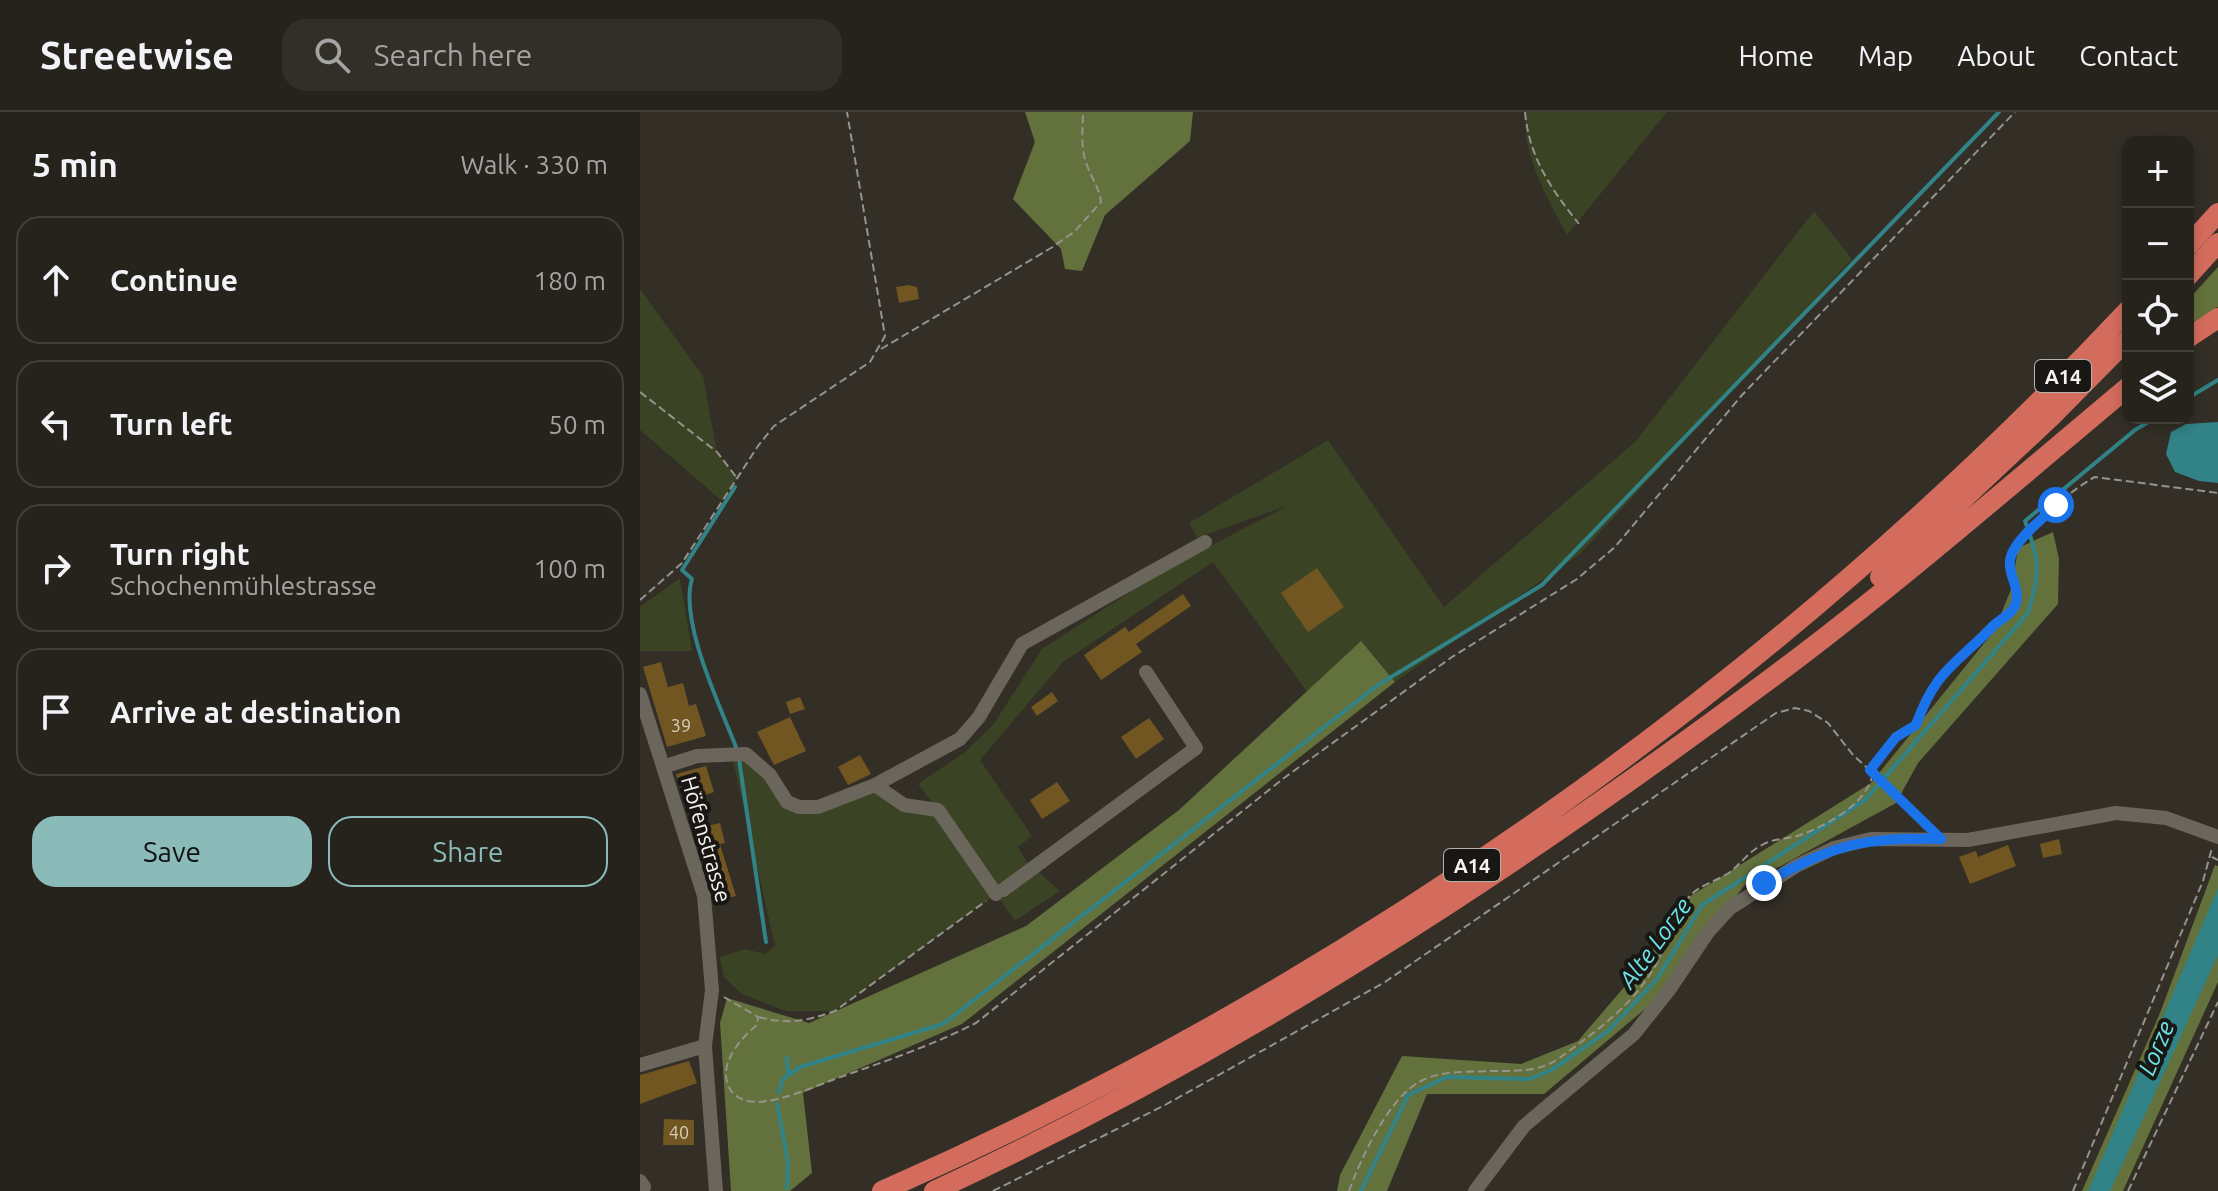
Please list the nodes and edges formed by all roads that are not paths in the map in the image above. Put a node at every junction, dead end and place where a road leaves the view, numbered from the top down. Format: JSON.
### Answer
{"nodes":[{"id":1,"x":2218,"y":213,"type":"edge"},
{"id":2,"x":2194,"y":239,"type":"edge"},
{"id":3,"x":2218,"y":243,"type":"edge"},
{"id":4,"x":2194,"y":269,"type":"edge"},
{"id":5,"x":2122,"y":316,"type":"edge"},
{"id":6,"x":2218,"y":318,"type":"edge"},
{"id":7,"x":2218,"y":331,"type":"edge"},
{"id":8,"x":2194,"y":334,"type":"edge"},
{"id":9,"x":2194,"y":342,"type":"edge"},
{"id":10,"x":2122,"y":345,"type":"edge"},
{"id":11,"x":2122,"y":392,"type":"edge"},
{"id":12,"x":1205,"y":542,"type":"dead end"},
{"id":13,"x":1146,"y":672,"type":"dead end"},
{"id":14,"x":640,"y":694,"type":"edge"},
{"id":15,"x":663,"y":767,"type":"junction"},
{"id":16,"x":875,"y":785,"type":"junction"},
{"id":17,"x":1618,"y":787,"type":"junction"},
{"id":18,"x":2218,"y":837,"type":"edge"},
{"id":19,"x":705,"y":1046,"type":"junction"},
{"id":20,"x":640,"y":1065,"type":"edge"},
{"id":21,"x":716,"y":1191,"type":"edge"},
{"id":22,"x":882,"y":1191,"type":"edge"},
{"id":23,"x":934,"y":1191,"type":"edge"},
{"id":24,"x":1475,"y":1191,"type":"edge"}],
"edges":[{"from":1,"to":2,"type":"highway"},
{"from":3,"to":4,"type":"highway"},
{"from":5,"to":22,"type":"highway","number":"A14"},
{"from":6,"to":8,"type":"highway"},
{"from":7,"to":9,"type":"highway"},
{"from":10,"to":17,"type":"highway","number":"A14"},
{"from":11,"to":17,"type":"highway"},
{"from":12,"to":16,"type":"street"},
{"from":13,"to":16,"type":"street"},
{"from":14,"to":15,"type":"street","name":"Höfenstrasse"},
{"from":15,"to":16,"type":"street"},
{"from":15,"to":19,"type":"street","name":"Höfenstrasse"},
{"from":17,"to":23,"type":"highway","number":"A14"},
{"from":18,"to":24,"type":"street"},
{"from":19,"to":20,"type":"street"},
{"from":19,"to":21,"type":"street","name":"Höfenstrasse"}]}
